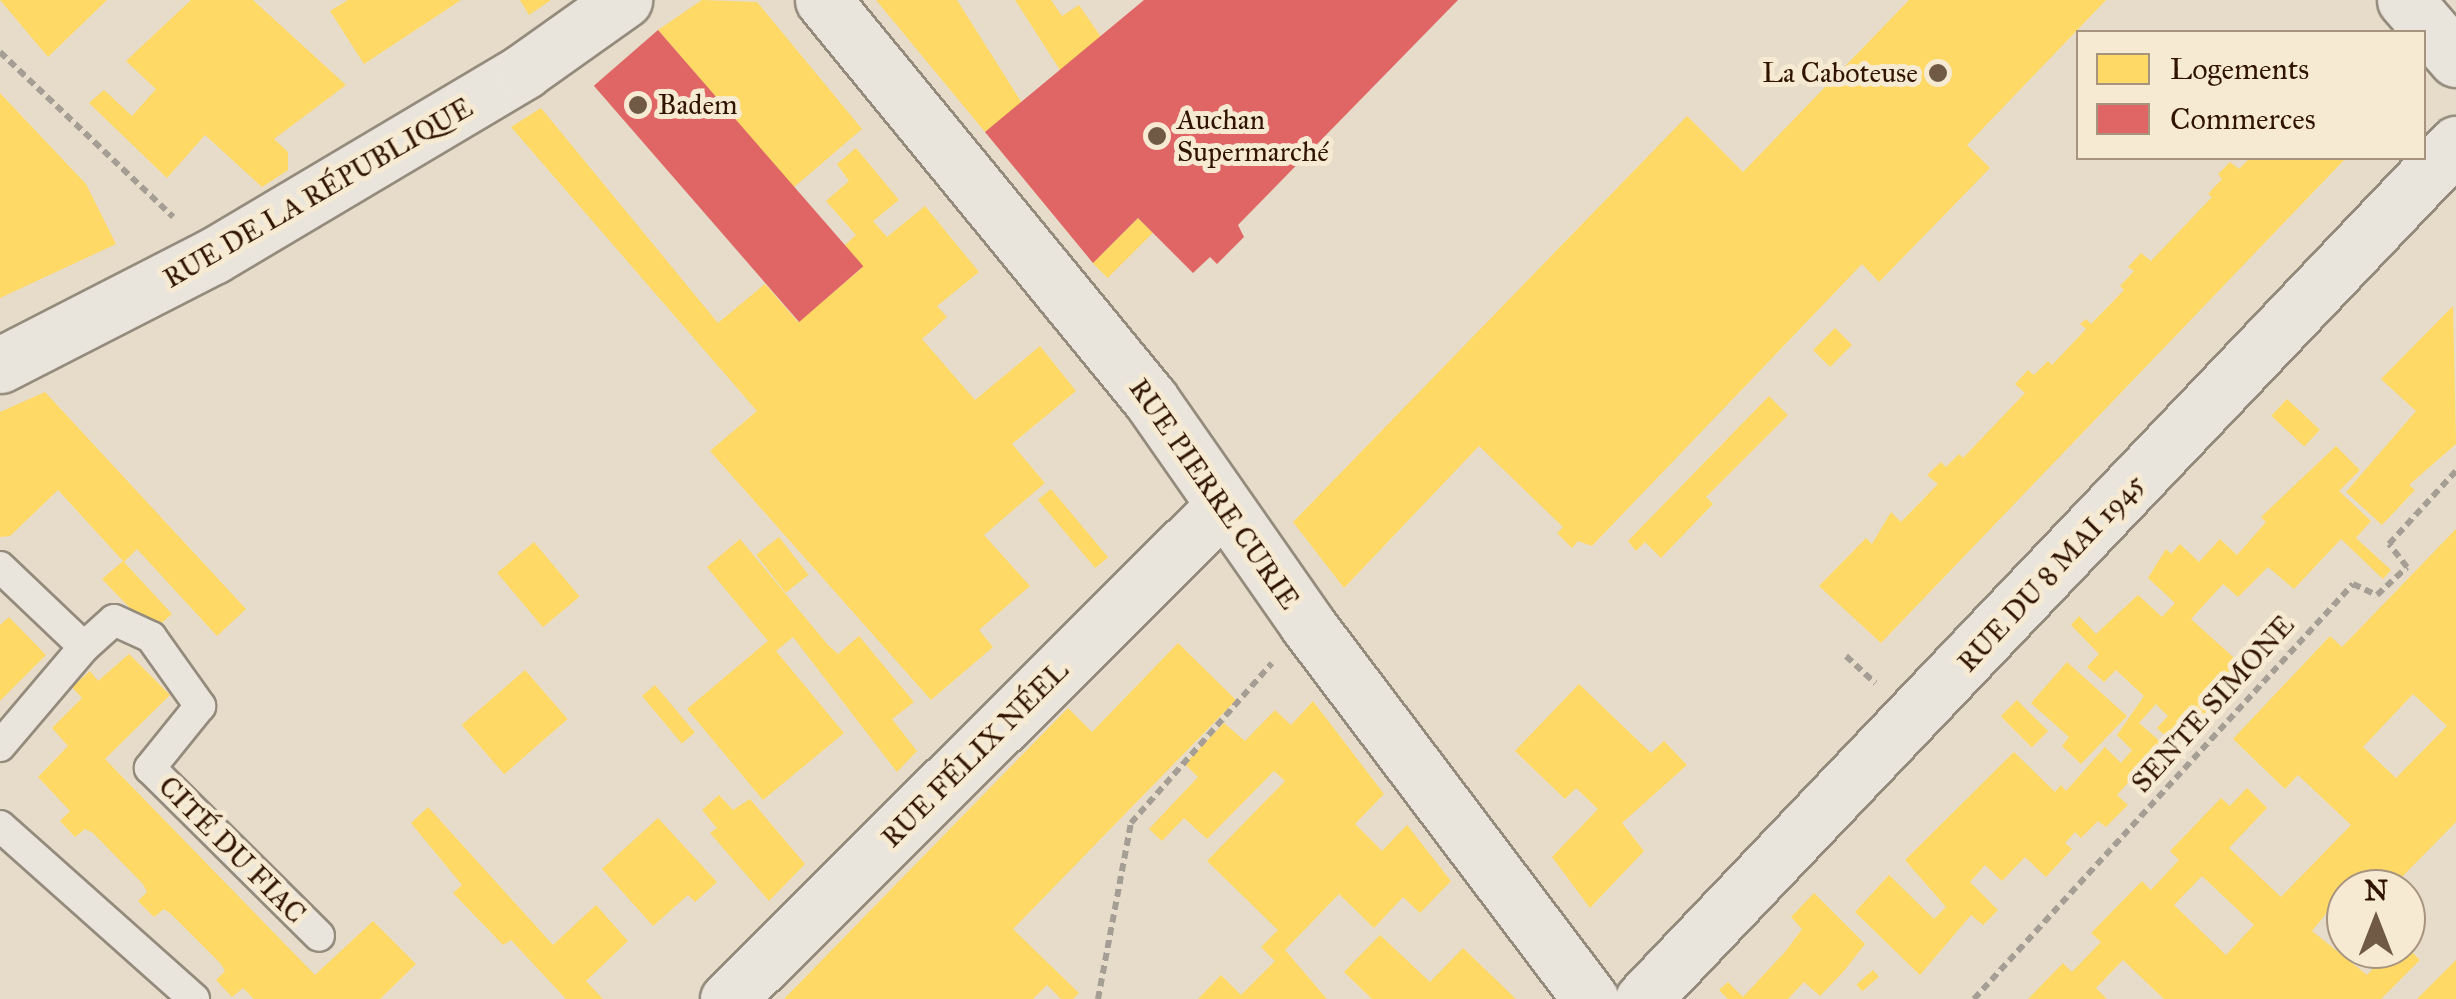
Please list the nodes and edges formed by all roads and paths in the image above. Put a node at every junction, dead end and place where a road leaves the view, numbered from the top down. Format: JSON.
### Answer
{"nodes":[{"id":1,"x":624,"y":0,"type":"edge"},
{"id":2,"x":822,"y":0,"type":"edge"},
{"id":3,"x":2405,"y":0,"type":"edge"},
{"id":4,"x":0,"y":52,"type":"edge"},
{"id":5,"x":2456,"y":58,"type":"edge"},
{"id":6,"x":2456,"y":144,"type":"edge"},
{"id":7,"x":214,"y":256,"type":"junction"},
{"id":8,"x":0,"y":365,"type":"edge"},
{"id":9,"x":2456,"y":471,"type":"edge"},
{"id":10,"x":1221,"y":508,"type":"junction"},
{"id":11,"x":0,"y":567,"type":"edge"},
{"id":12,"x":1306,"y":624,"type":"junction"},
{"id":13,"x":84,"y":648,"type":"junction"},
{"id":14,"x":0,"y":746,"type":"edge"},
{"id":15,"x":0,"y":826,"type":"edge"},
{"id":16,"x":319,"y":936,"type":"dead end"},
{"id":17,"x":194,"y":999,"type":"edge"},
{"id":18,"x":728,"y":999,"type":"edge"},
{"id":19,"x":1098,"y":999,"type":"edge"},
{"id":20,"x":1591,"y":999,"type":"edge"},
{"id":21,"x":1643,"y":999,"type":"edge"},
{"id":22,"x":1974,"y":999,"type":"edge"}],
"edges":[{"from":1,"to":7,"type":"street","name":"RUE DE LA RÉPUBLIQUE"},
{"from":2,"to":10,"type":"street","name":"RUE PIERRE CURIE"},
{"from":3,"to":5,"type":"street"},
{"from":4,"to":7,"type":"path"},
{"from":6,"to":21,"type":"street","name":"RUE DU 8 MAI 1945"},
{"from":7,"to":8,"type":"street","name":"RUE DE LA RÉPUBLIQUE"},
{"from":9,"to":22,"type":"path","name":"SENTE SIMONE"},
{"from":10,"to":12,"type":"street","name":"RUE PIERRE CURIE"},
{"from":10,"to":18,"type":"street","name":"RUE FÉLIX NÉEL"},
{"from":11,"to":13,"type":"lane"},
{"from":12,"to":19,"type":"path"},
{"from":12,"to":20,"type":"street","name":"RUE PIERRE CURIE"},
{"from":13,"to":14,"type":"lane","name":"CITÉ DU FIAC"},
{"from":13,"to":16,"type":"lane","name":"CITÉ DU FIAC"},
{"from":15,"to":17,"type":"lane"}]}
